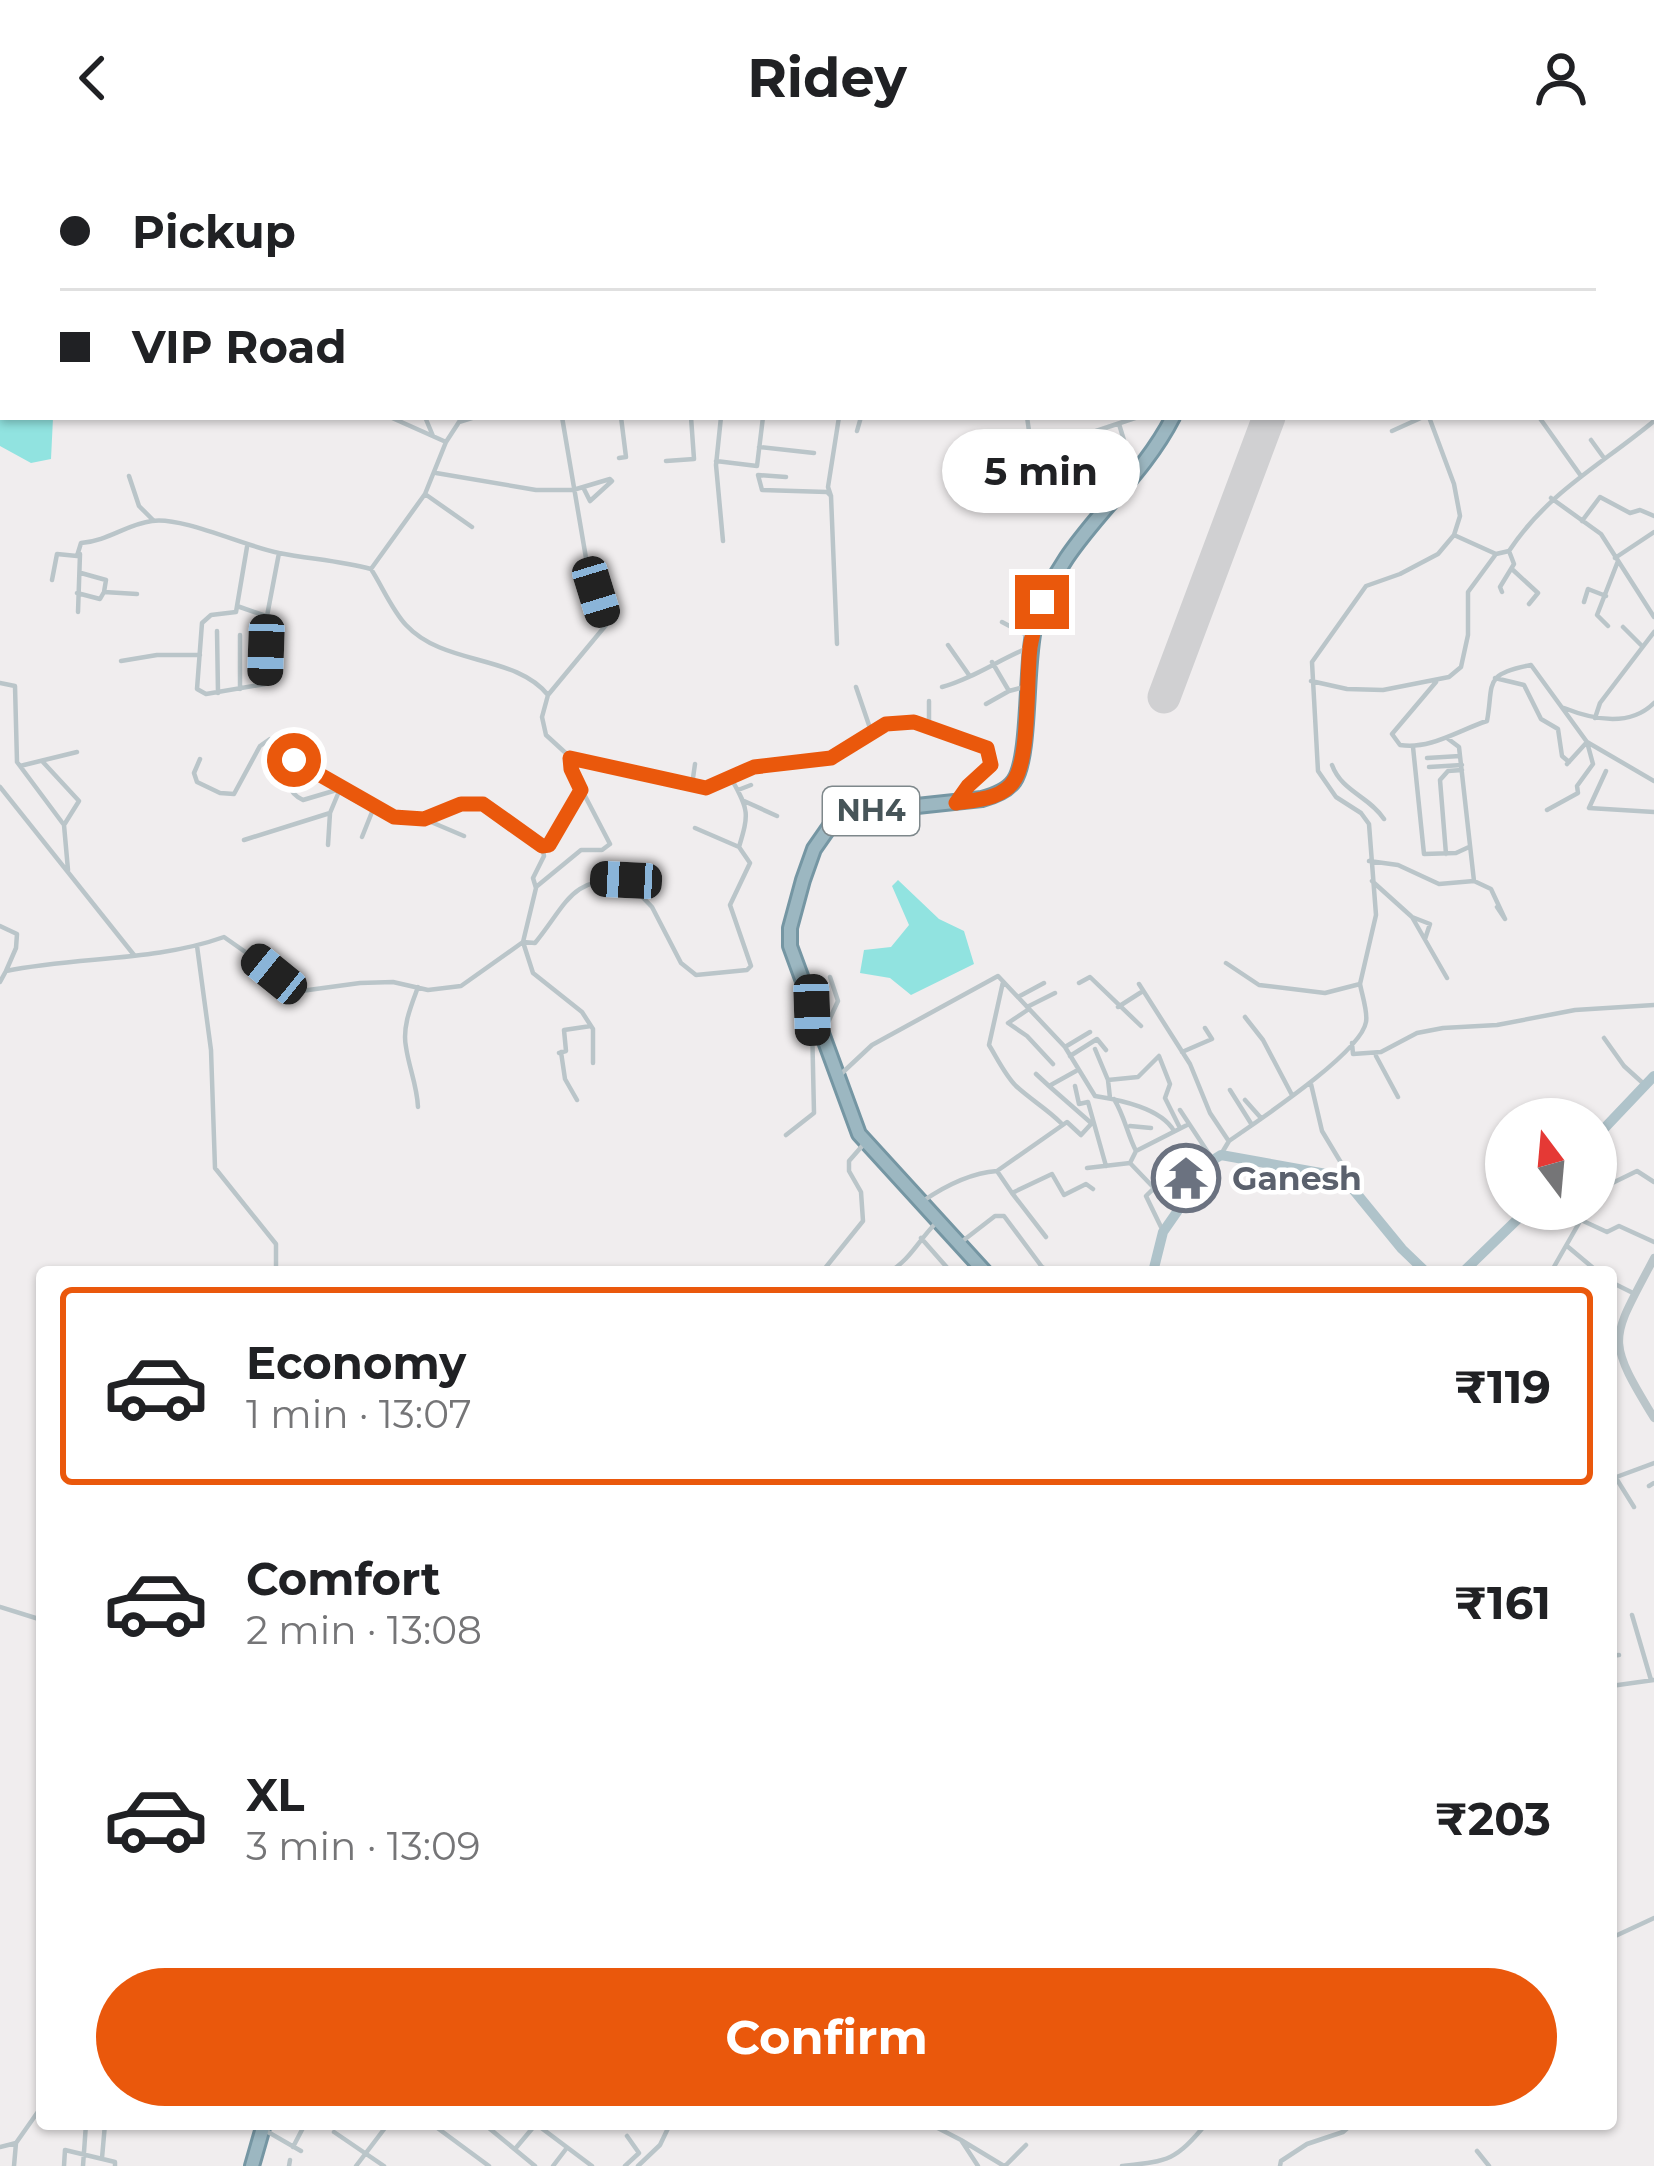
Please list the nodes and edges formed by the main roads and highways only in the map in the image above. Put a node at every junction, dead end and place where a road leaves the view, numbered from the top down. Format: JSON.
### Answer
{"nodes":[{"id":1,"x":1167,"y":421,"type":"edge"},
{"id":2,"x":1650,"y":1081,"type":"edge"},
{"id":3,"x":1617,"y":1115,"type":"edge"},
{"id":4,"x":1506,"y":1230,"type":"edge"},
{"id":5,"x":980,"y":1266,"type":"edge"},
{"id":6,"x":1154,"y":1266,"type":"edge"},
{"id":7,"x":1420,"y":1266,"type":"edge"},
{"id":8,"x":1469,"y":1266,"type":"edge"},
{"id":9,"x":259,"y":2130,"type":"edge"},
{"id":10,"x":251,"y":2166,"type":"edge"}],
"edges":[{"from":1,"to":5,"type":"highway","number":"NH4"},
{"from":2,"to":3,"type":"main road"},
{"from":4,"to":8,"type":"main road"},
{"from":6,"to":7,"type":"main road"},
{"from":9,"to":10,"type":"highway"}]}
